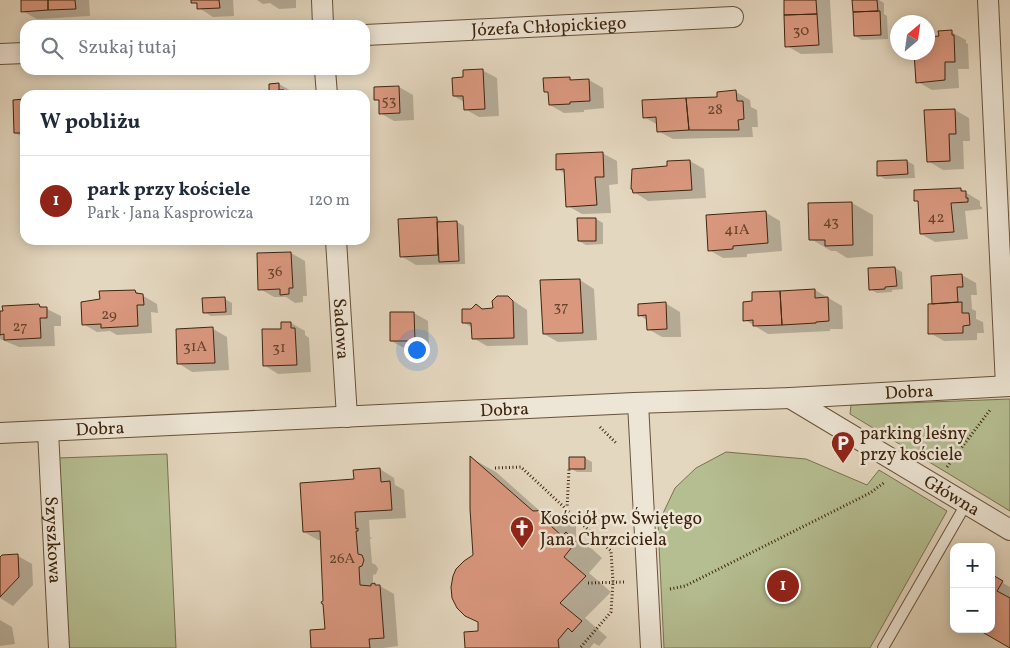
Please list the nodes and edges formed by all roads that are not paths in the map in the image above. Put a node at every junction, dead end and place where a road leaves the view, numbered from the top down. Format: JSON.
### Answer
{"nodes":[{"id":1,"x":322,"y":0,"type":"edge"},
{"id":2,"x":988,"y":0,"type":"edge"},
{"id":3,"x":733,"y":18,"type":"dead end"},
{"id":4,"x":323,"y":20,"type":"edge"},
{"id":5,"x":370,"y":35,"type":"edge"},
{"id":6,"x":20,"y":53,"type":"edge"},
{"id":7,"x":0,"y":54,"type":"edge"},
{"id":8,"x":325,"y":75,"type":"edge"},
{"id":9,"x":327,"y":90,"type":"edge"},
{"id":10,"x":336,"y":245,"type":"edge"},
{"id":11,"x":1008,"y":386,"type":"edge"},
{"id":12,"x":790,"y":398,"type":"junction"},
{"id":13,"x":638,"y":403,"type":"junction"},
{"id":14,"x":347,"y":418,"type":"junction"},
{"id":15,"x":48,"y":431,"type":"junction"},
{"id":16,"x":0,"y":433,"type":"edge"},
{"id":17,"x":966,"y":504,"type":"junction"},
{"id":18,"x":1010,"y":530,"type":"edge"},
{"id":19,"x":59,"y":648,"type":"edge"},
{"id":20,"x":651,"y":648,"type":"edge"},
{"id":21,"x":883,"y":648,"type":"edge"}],
"edges":[{"from":1,"to":4,"type":"street"},
{"from":2,"to":11,"type":"street"},
{"from":3,"to":5,"type":"street","name":"Józefa Chłopickiego"},
{"from":6,"to":7,"type":"street"},
{"from":8,"to":9,"type":"street"},
{"from":10,"to":14,"type":"street","name":"Sadowa"},
{"from":11,"to":12,"type":"street","name":"Dobra"},
{"from":12,"to":13,"type":"street","name":"Dobra"},
{"from":12,"to":17,"type":"street","name":"Główna"},
{"from":13,"to":14,"type":"street","name":"Dobra"},
{"from":13,"to":20,"type":"street"},
{"from":14,"to":15,"type":"street","name":"Dobra"},
{"from":15,"to":16,"type":"street","name":"Dobra"},
{"from":15,"to":19,"type":"street","name":"Szyszkowa"},
{"from":17,"to":18,"type":"street","name":"Główna"},
{"from":17,"to":21,"type":"lane"}]}
